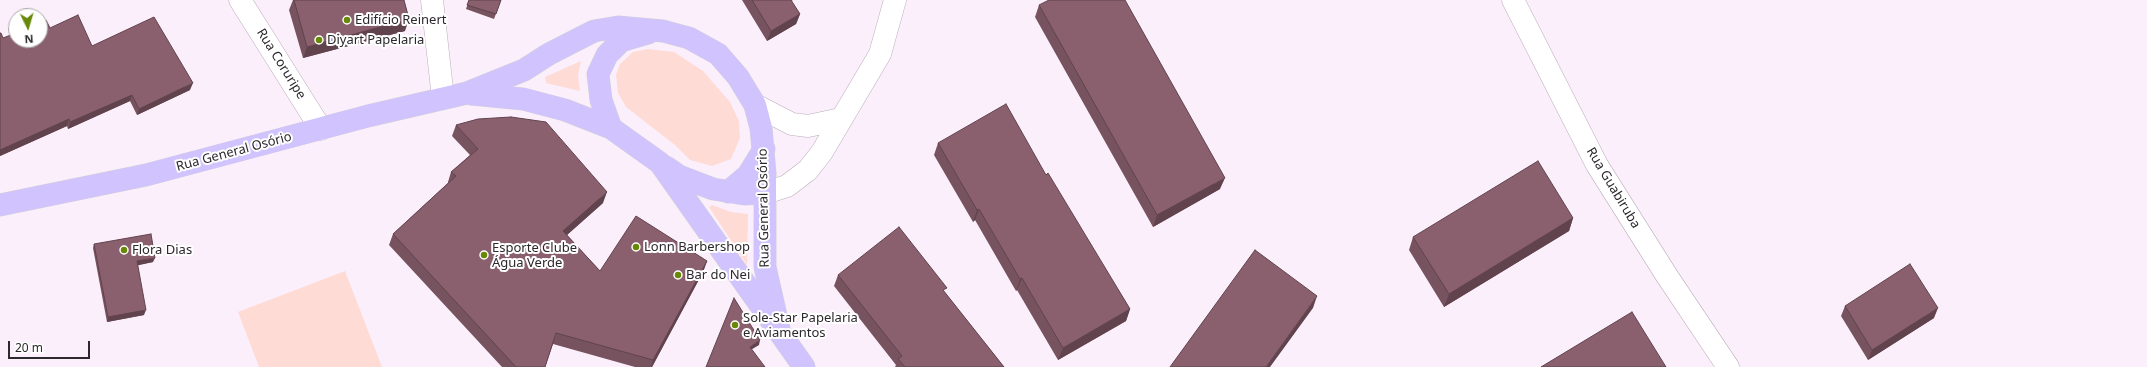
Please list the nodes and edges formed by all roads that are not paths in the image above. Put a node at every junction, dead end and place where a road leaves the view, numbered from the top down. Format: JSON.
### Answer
{"nodes":[{"id":1,"x":240,"y":0,"type":"edge"},
{"id":2,"x":432,"y":0,"type":"edge"},
{"id":3,"x":895,"y":0,"type":"edge"},
{"id":4,"x":1513,"y":0,"type":"edge"},
{"id":5,"x":663,"y":30,"type":"junction"},
{"id":6,"x":467,"y":93,"type":"junction"},
{"id":7,"x":443,"y":98,"type":"junction"},
{"id":8,"x":755,"y":105,"type":"junction"},
{"id":9,"x":841,"y":119,"type":"junction"},
{"id":10,"x":611,"y":128,"type":"junction"},
{"id":11,"x":321,"y":129,"type":"junction"},
{"id":12,"x":764,"y":149,"type":"junction"},
{"id":13,"x":660,"y":163,"type":"junction"},
{"id":14,"x":728,"y":192,"type":"junction"},
{"id":15,"x":765,"y":193,"type":"junction"},
{"id":16,"x":0,"y":204,"type":"edge"},
{"id":17,"x":780,"y":333,"type":"junction"},
{"id":18,"x":804,"y":367,"type":"edge"},
{"id":19,"x":1728,"y":367,"type":"edge"}],
"edges":[{"from":1,"to":11,"type":"street","name":"Rua Coruripe"},
{"from":2,"to":7,"type":"street"},
{"from":3,"to":9,"type":"street"},
{"from":4,"to":19,"type":"street","name":"Rua Guabiruba"},
{"from":5,"to":6,"type":"main road","name":"Rua General Osório"},
{"from":5,"to":8,"type":"main road","name":"Rua General Osório"},
{"from":5,"to":10,"type":"main road"},
{"from":6,"to":7,"type":"main road","name":"Rua General Osório"},
{"from":6,"to":10,"type":"main road","name":"Rua General Osório"},
{"from":7,"to":11,"type":"main road","name":"Rua General Osório"},
{"from":8,"to":9,"type":"street"},
{"from":8,"to":12,"type":"main road","name":"Rua General Osório"},
{"from":9,"to":15,"type":"street"},
{"from":10,"to":13,"type":"main road","name":"Rua General Osório"},
{"from":11,"to":16,"type":"main road","name":"Rua General Osório"},
{"from":12,"to":14,"type":"main road"},
{"from":12,"to":15,"type":"main road","name":"Rua General Osório"},
{"from":13,"to":14,"type":"main road"},
{"from":13,"to":17,"type":"main road","name":"Rua General Osório"},
{"from":14,"to":15,"type":"main road"},
{"from":15,"to":17,"type":"main road","name":"Rua General Osório"},
{"from":17,"to":18,"type":"main road","name":"Rua General Osório"}]}
